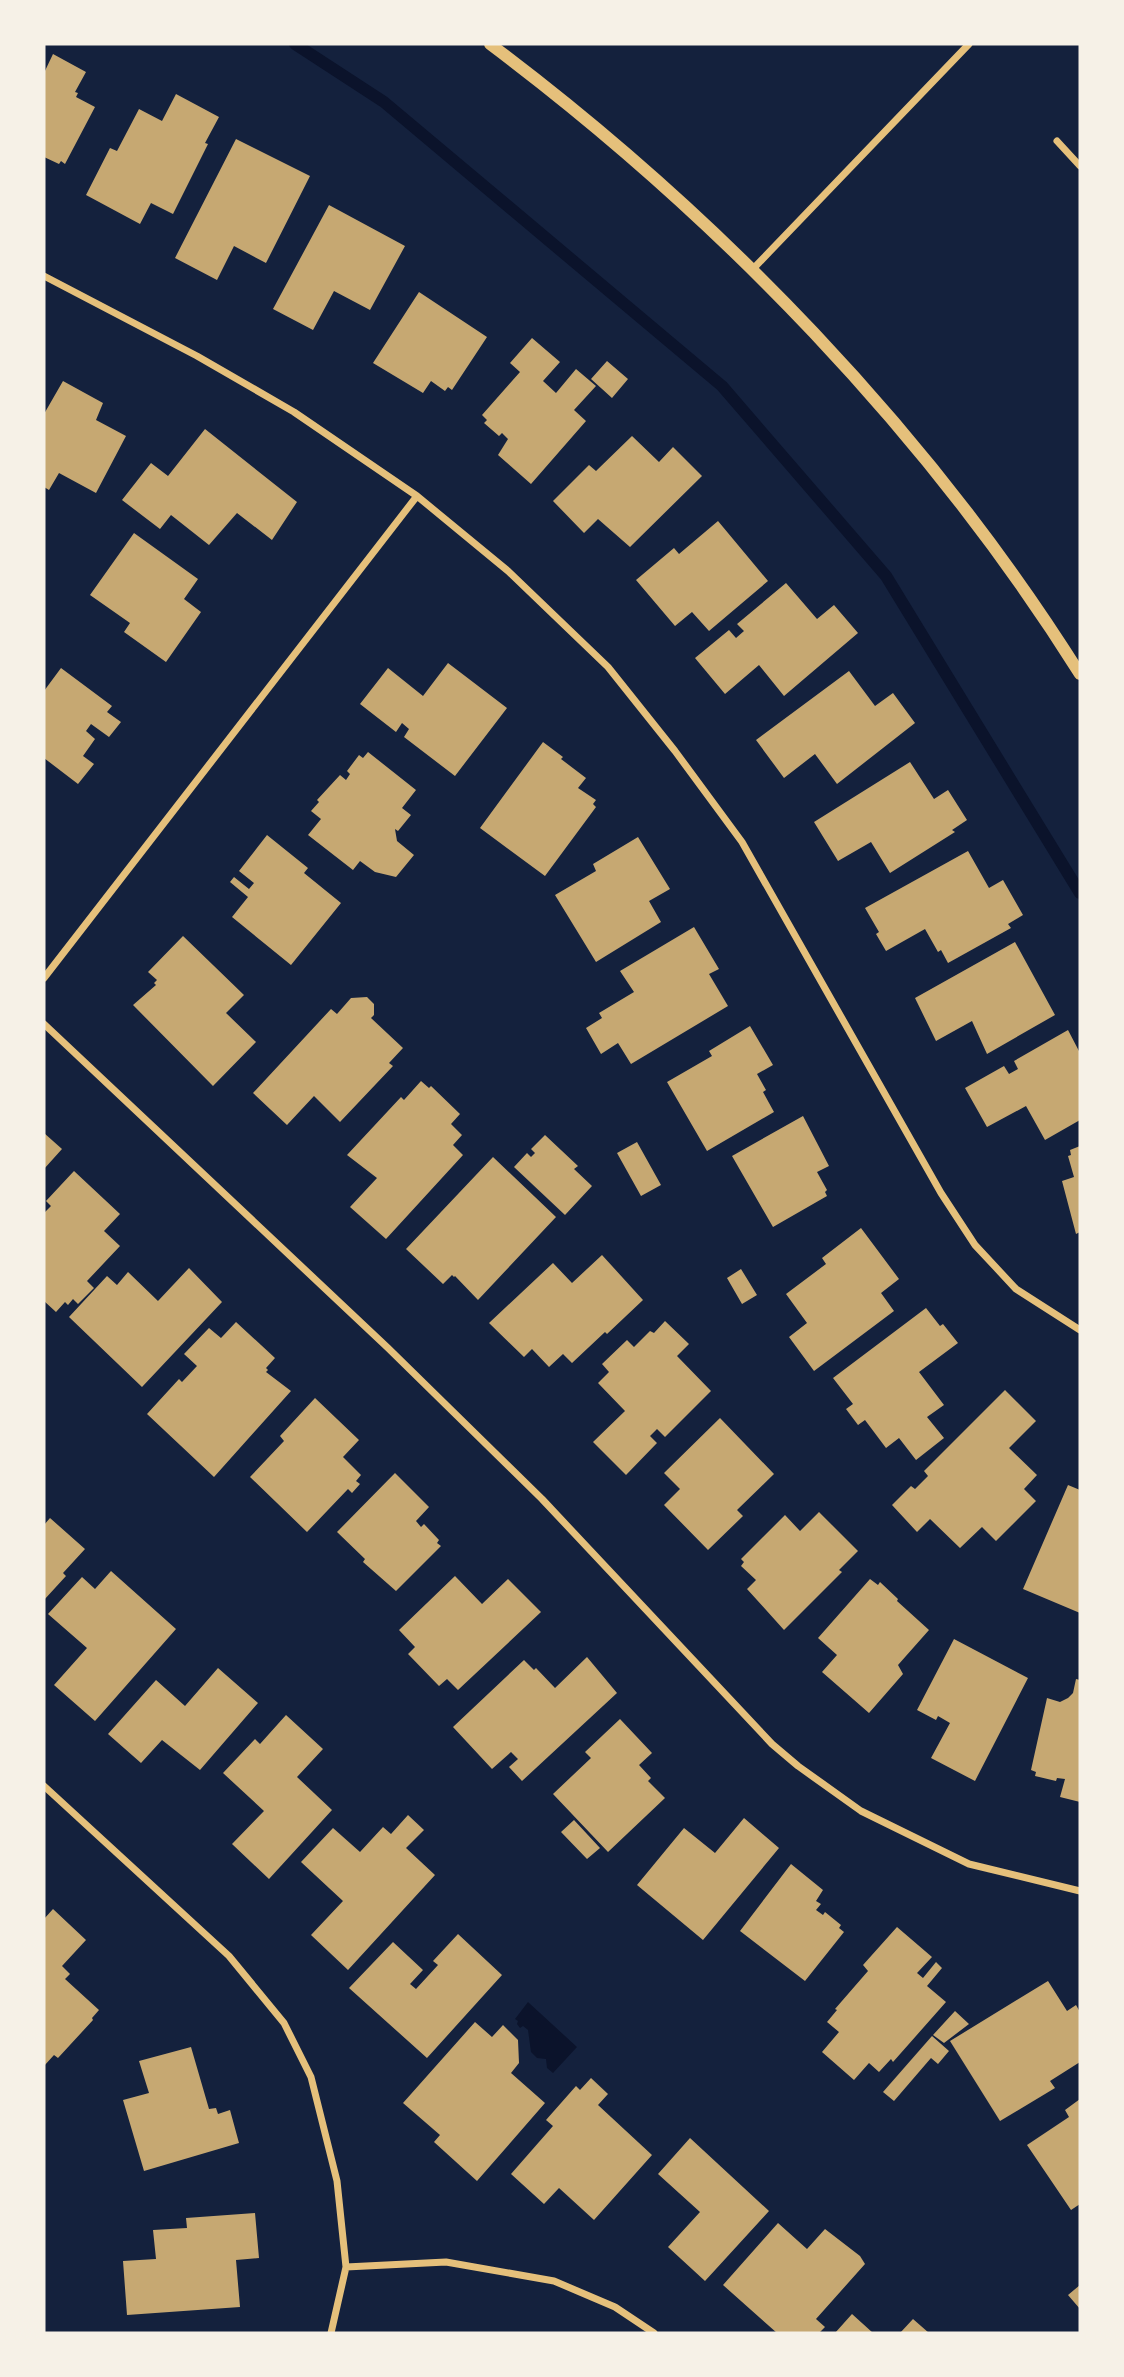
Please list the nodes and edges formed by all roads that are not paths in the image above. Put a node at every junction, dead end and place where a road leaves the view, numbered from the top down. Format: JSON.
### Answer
{"nodes":[{"id":1,"x":490,"y":44,"type":"edge"},
{"id":2,"x":969,"y":44,"type":"edge"},
{"id":3,"x":1057,"y":141,"type":"dead end"},
{"id":4,"x":1080,"y":166,"type":"edge"},
{"id":5,"x":752,"y":270,"type":"junction"},
{"id":6,"x":44,"y":276,"type":"edge"},
{"id":7,"x":417,"y":496,"type":"junction"},
{"id":8,"x":1080,"y":674,"type":"edge"},
{"id":9,"x":44,"y":978,"type":"edge"},
{"id":10,"x":44,"y":1024,"type":"edge"},
{"id":11,"x":1080,"y":1330,"type":"edge"},
{"id":12,"x":44,"y":1786,"type":"edge"},
{"id":13,"x":1080,"y":1891,"type":"edge"},
{"id":14,"x":346,"y":2267,"type":"junction"},
{"id":15,"x":331,"y":2333,"type":"edge"},
{"id":16,"x":654,"y":2333,"type":"edge"}],
"edges":[{"from":1,"to":5,"type":"street"},
{"from":2,"to":5,"type":"street"},
{"from":3,"to":4,"type":"street"},
{"from":5,"to":8,"type":"street"},
{"from":6,"to":7,"type":"street"},
{"from":7,"to":9,"type":"street"},
{"from":7,"to":11,"type":"street"},
{"from":10,"to":13,"type":"street"},
{"from":12,"to":14,"type":"street"},
{"from":14,"to":15,"type":"street"},
{"from":14,"to":16,"type":"street"}]}
